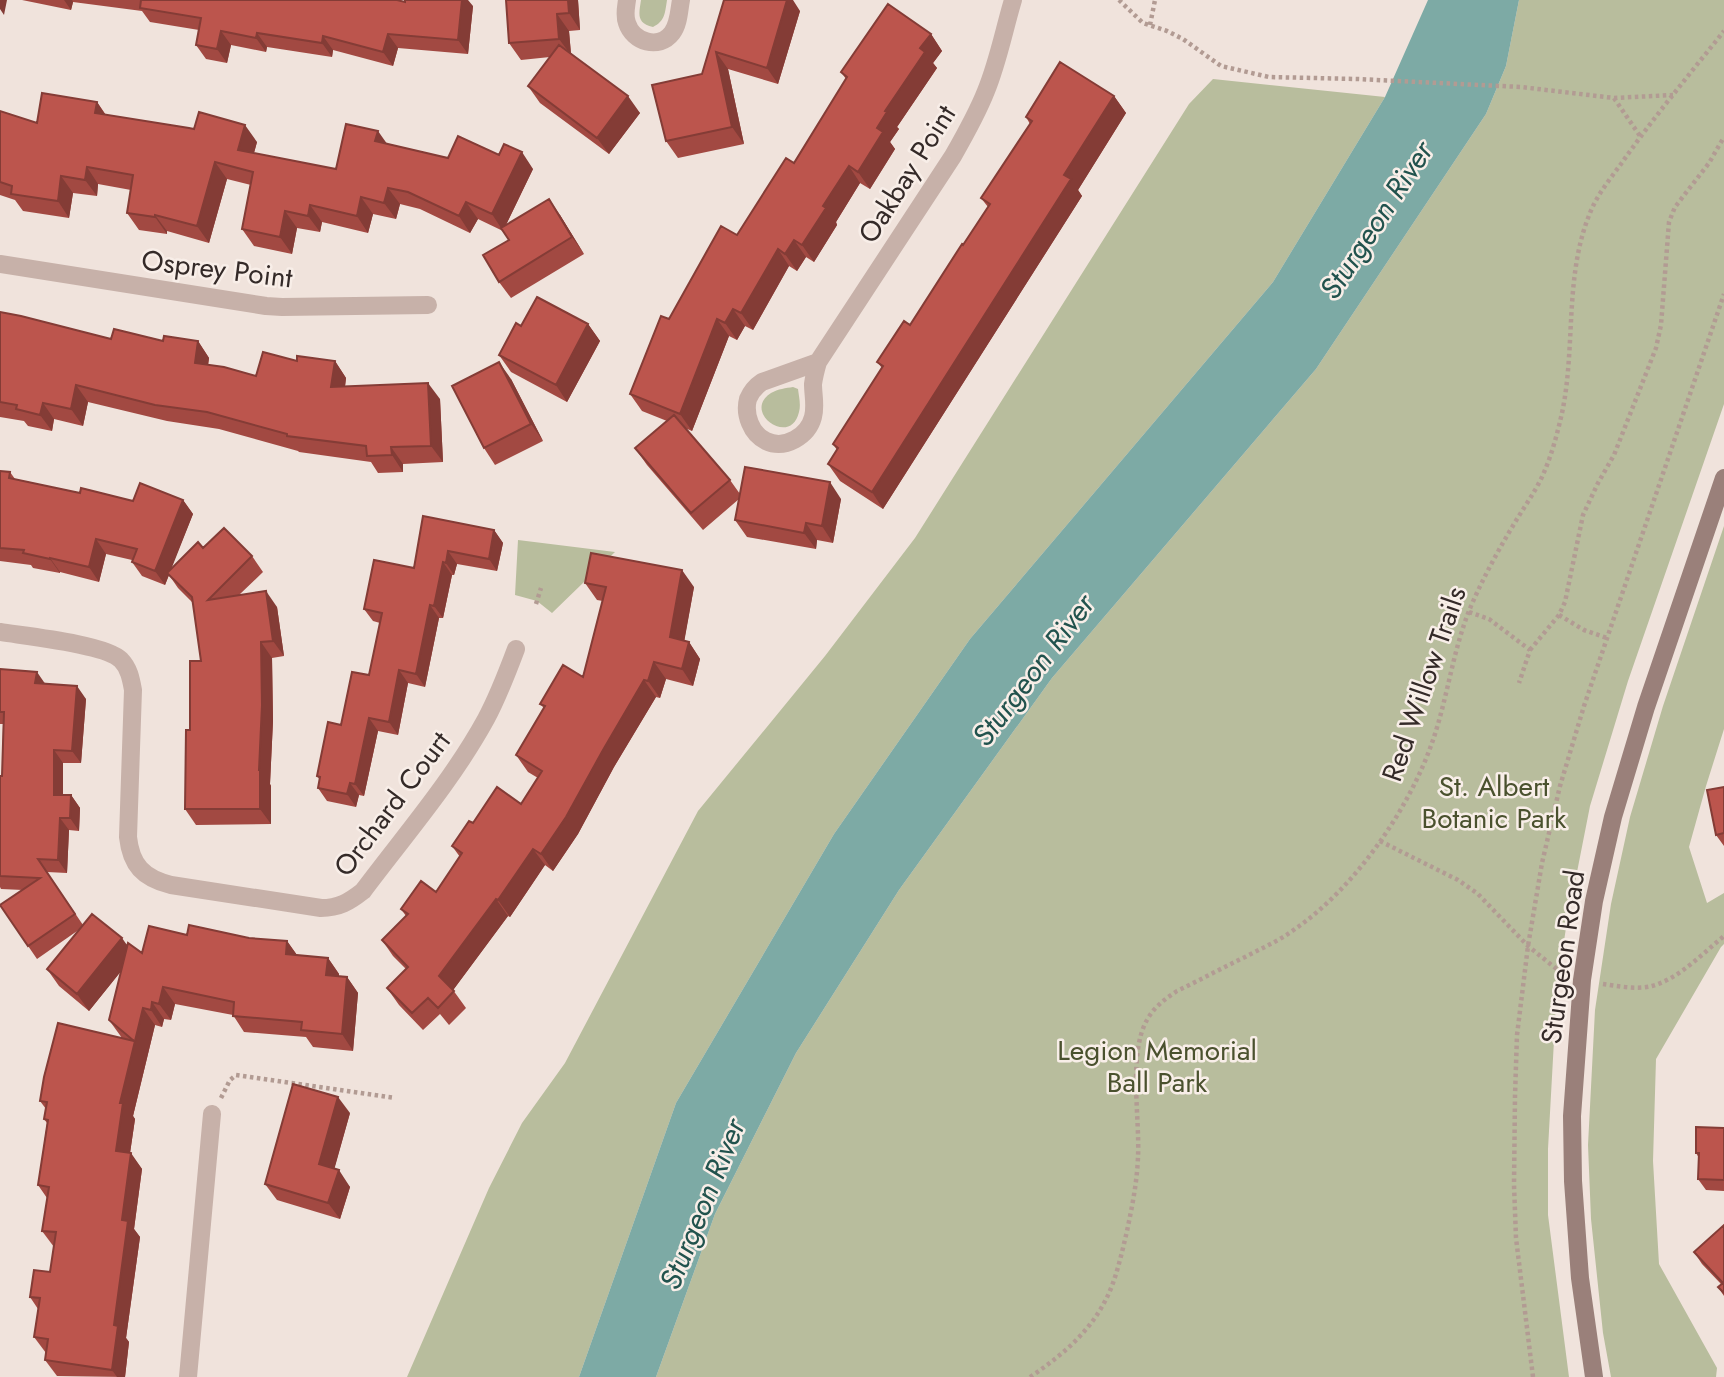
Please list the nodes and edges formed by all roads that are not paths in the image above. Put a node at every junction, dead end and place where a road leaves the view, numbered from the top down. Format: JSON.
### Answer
{"nodes":[{"id":1,"x":627,"y":0,"type":"edge"},
{"id":2,"x":681,"y":0,"type":"edge"},
{"id":3,"x":1013,"y":0,"type":"edge"},
{"id":4,"x":0,"y":264,"type":"edge"},
{"id":5,"x":428,"y":305,"type":"dead end"},
{"id":6,"x":818,"y":362,"type":"junction"},
{"id":7,"x":1724,"y":478,"type":"edge"},
{"id":8,"x":0,"y":632,"type":"edge"},
{"id":9,"x":516,"y":649,"type":"dead end"},
{"id":10,"x":212,"y":1114,"type":"road end"},
{"id":11,"x":188,"y":1377,"type":"edge"},
{"id":12,"x":1594,"y":1377,"type":"edge"}],
"edges":[{"from":1,"to":2,"type":"street"},
{"from":3,"to":6,"type":"street","name":"Oakbay Point"},
{"from":4,"to":5,"type":"street","name":"Osprey Point"},
{"from":6,"to":6,"type":"street","name":"Oakbay Point"},
{"from":7,"to":12,"type":"main road","name":"Sturgeon Road"},
{"from":8,"to":9,"type":"street","name":"Orchard Court"},
{"from":10,"to":11,"type":"street"}]}
